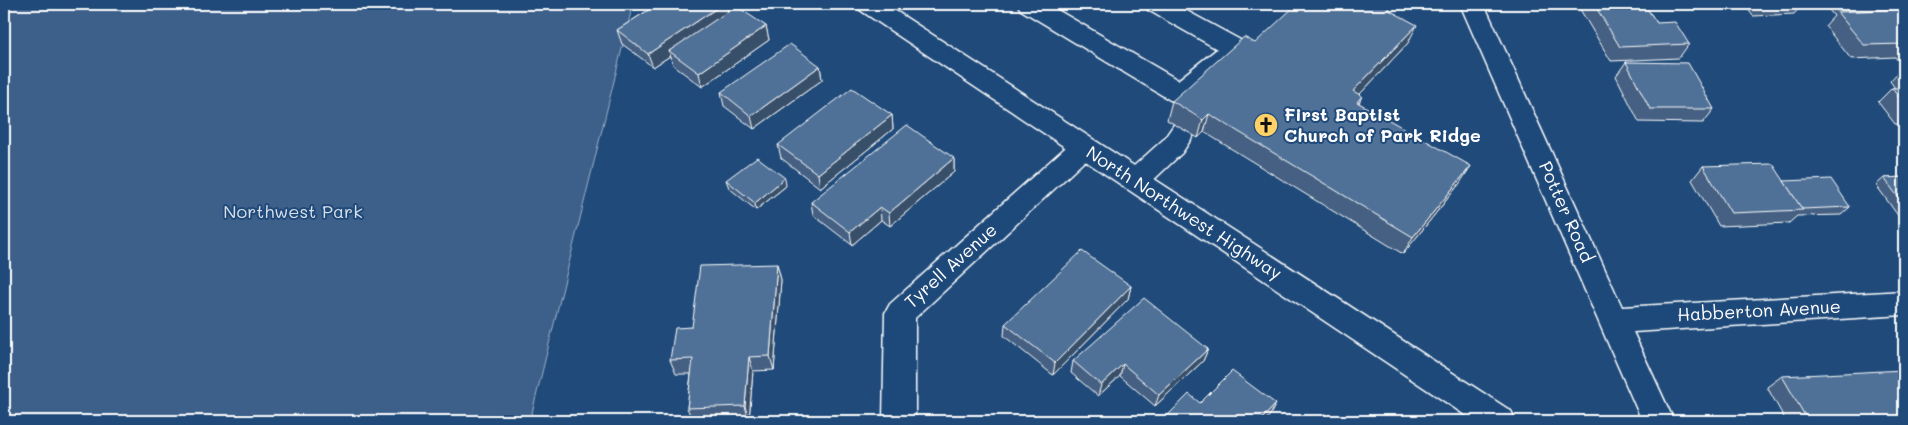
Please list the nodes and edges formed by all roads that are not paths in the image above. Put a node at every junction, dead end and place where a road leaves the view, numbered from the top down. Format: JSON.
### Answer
{"nodes":[{"id":1,"x":868,"y":4,"type":"edge"},
{"id":2,"x":1029,"y":4,"type":"edge"},
{"id":3,"x":1156,"y":4,"type":"edge"},
{"id":4,"x":1472,"y":4,"type":"edge"},
{"id":5,"x":1181,"y":111,"type":"junction"},
{"id":6,"x":1083,"y":147,"type":"junction"},
{"id":7,"x":1136,"y":181,"type":"junction"},
{"id":8,"x":1904,"y":303,"type":"edge"},
{"id":9,"x":1614,"y":320,"type":"junction"},
{"id":10,"x":899,"y":421,"type":"edge"},
{"id":11,"x":1500,"y":421,"type":"edge"},
{"id":12,"x":1658,"y":421,"type":"edge"}],
"edges":[{"from":1,"to":6,"type":"street","name":"North Northwest Highway"},
{"from":2,"to":5,"type":"street"},
{"from":3,"to":5,"type":"street"},
{"from":4,"to":9,"type":"street","name":"Potter Road"},
{"from":5,"to":7,"type":"street"},
{"from":6,"to":7,"type":"street","name":"North Northwest Highway"},
{"from":6,"to":10,"type":"street","name":"Tyrell Avenue"},
{"from":7,"to":11,"type":"street","name":"North Northwest Highway"},
{"from":8,"to":9,"type":"street","name":"Habberton Avenue"},
{"from":9,"to":12,"type":"street","name":"Potter Road"}]}
